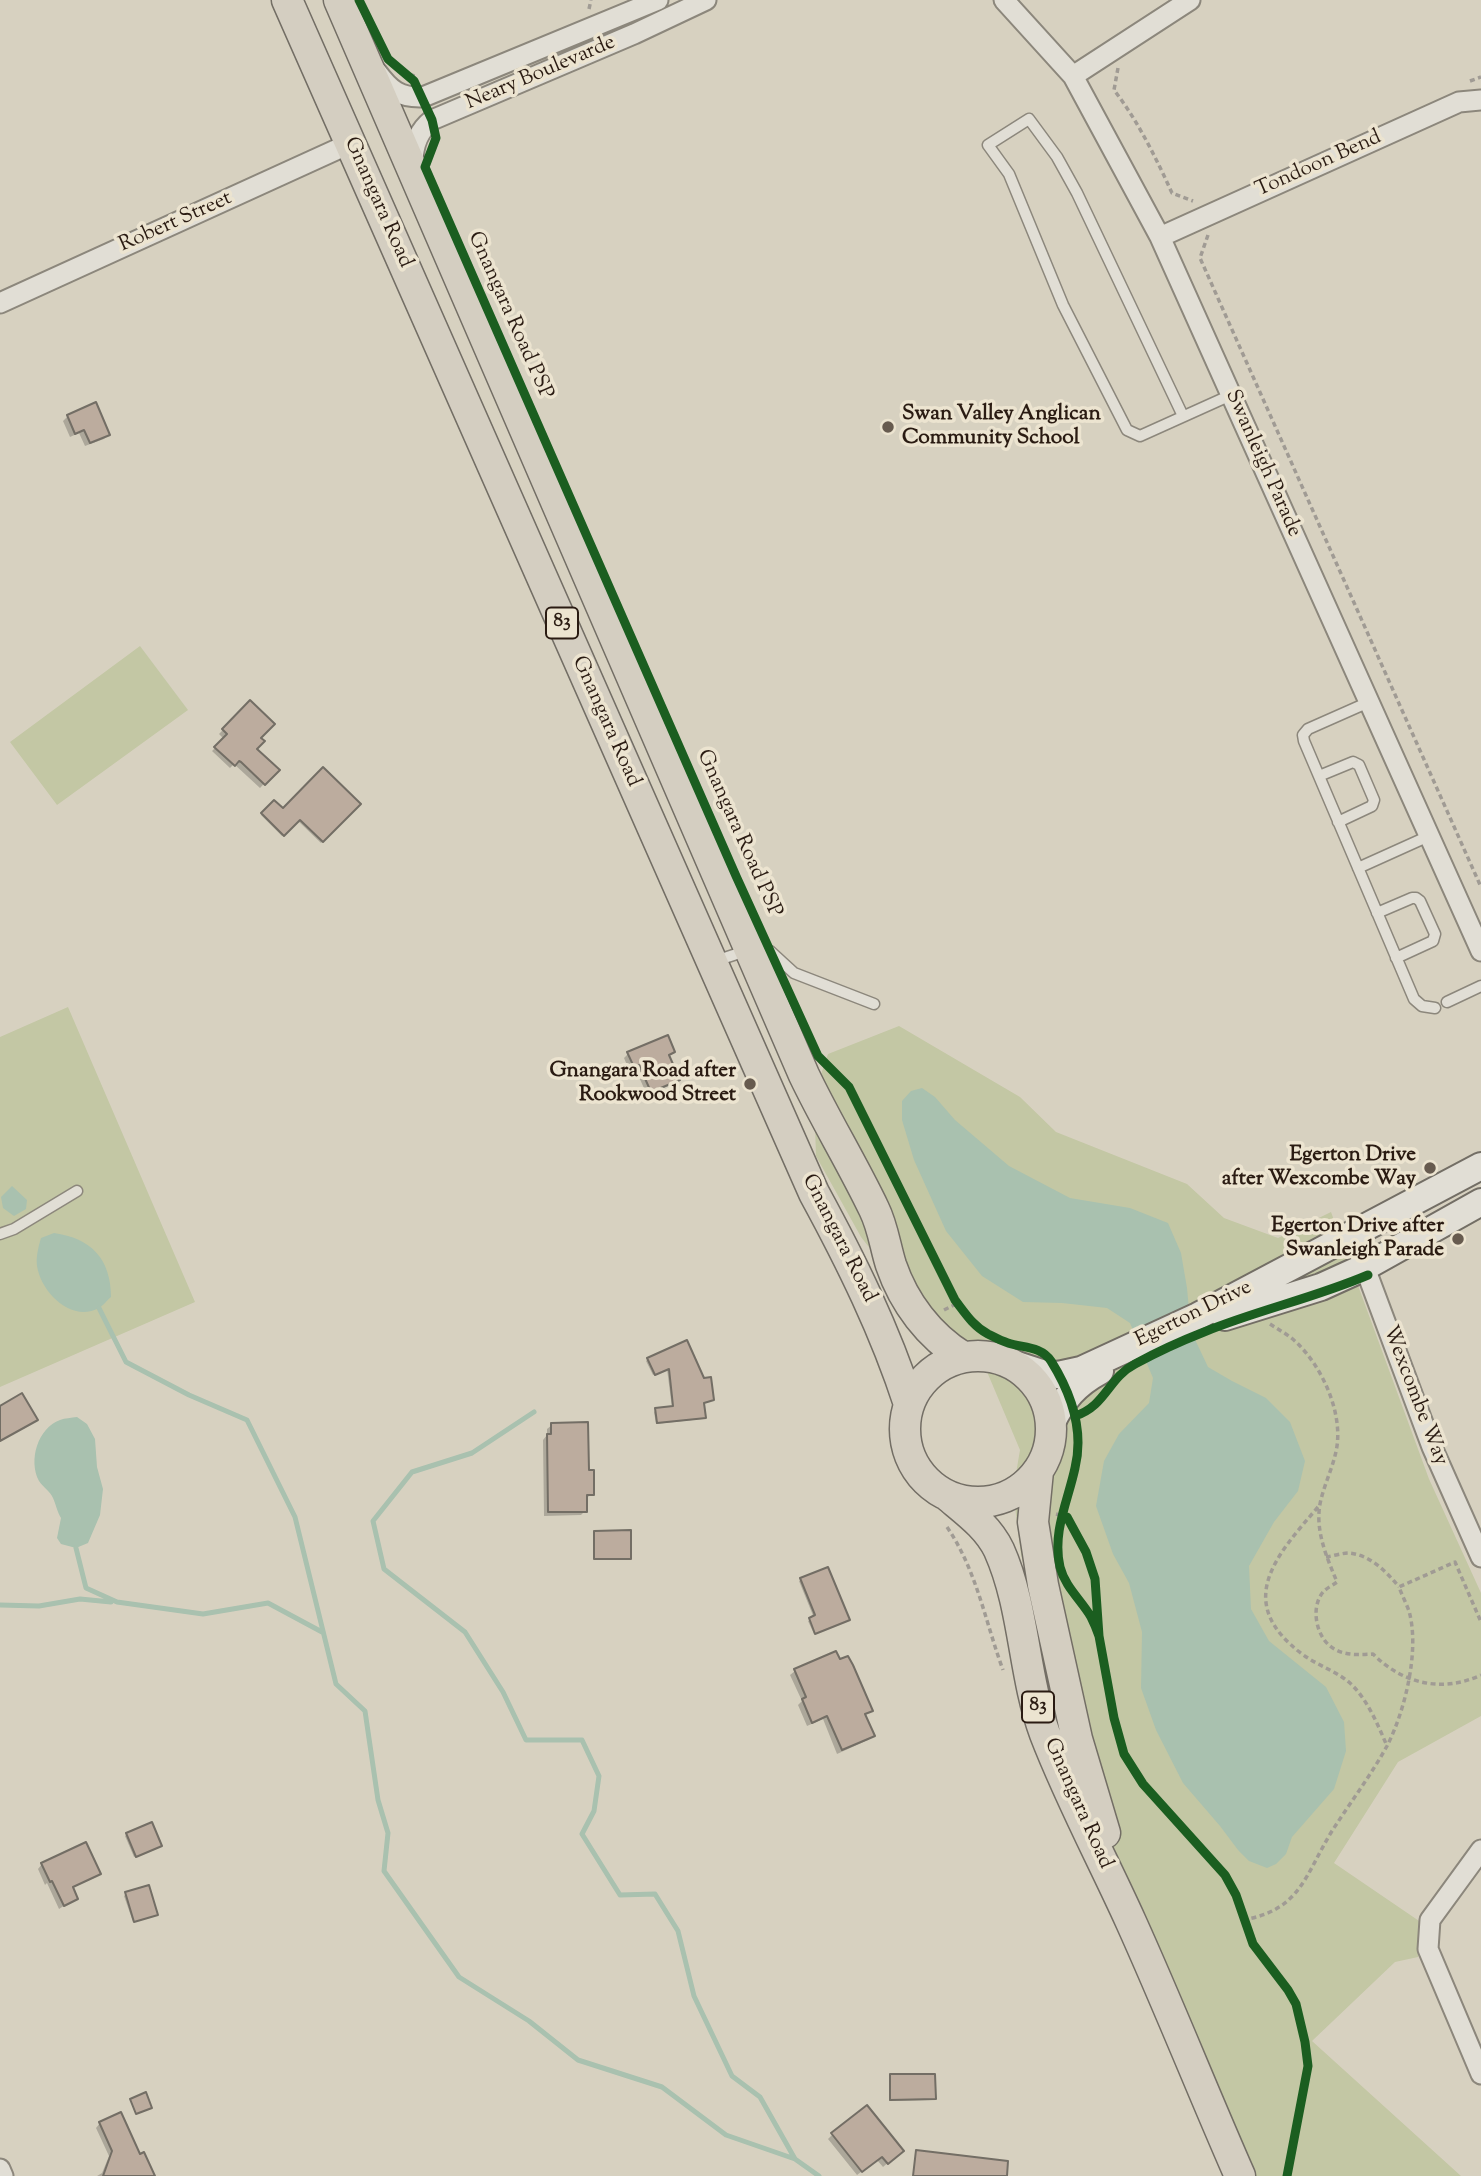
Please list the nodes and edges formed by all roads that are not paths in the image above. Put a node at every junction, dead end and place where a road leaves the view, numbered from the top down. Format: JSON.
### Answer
{"nodes":[{"id":1,"x":287,"y":0,"type":"edge"},
{"id":2,"x":339,"y":0,"type":"edge"},
{"id":3,"x":658,"y":0,"type":"edge"},
{"id":4,"x":706,"y":0,"type":"edge"},
{"id":5,"x":1004,"y":0,"type":"edge"},
{"id":6,"x":1190,"y":0,"type":"edge"},
{"id":7,"x":623,"y":7,"type":"edge"},
{"id":8,"x":634,"y":34,"type":"junction"},
{"id":9,"x":362,"y":51,"type":"junction"},
{"id":10,"x":1073,"y":76,"type":"junction"},
{"id":11,"x":1481,"y":100,"type":"edge"},
{"id":12,"x":351,"y":143,"type":"junction"},
{"id":13,"x":414,"y":176,"type":"junction"},
{"id":14,"x":1160,"y":237,"type":"junction"},
{"id":15,"x":0,"y":303,"type":"edge"},
{"id":16,"x":1231,"y":395,"type":"junction"},
{"id":17,"x":1183,"y":416,"type":"junction"},
{"id":18,"x":1369,"y":702,"type":"junction"},
{"id":19,"x":1319,"y":776,"type":"junction"},
{"id":20,"x":1338,"y":822,"type":"junction"},
{"id":21,"x":1429,"y":836,"type":"junction"},
{"id":22,"x":1358,"y":868,"type":"junction"},
{"id":23,"x":1377,"y":913,"type":"junction"},
{"id":24,"x":749,"y":950,"type":"junction"},
{"id":25,"x":1481,"y":951,"type":"edge"},
{"id":26,"x":1396,"y":958,"type":"junction"},
{"id":27,"x":712,"y":963,"type":"junction"},
{"id":28,"x":1481,"y":986,"type":"edge"},
{"id":29,"x":1447,"y":1002,"type":"dead end"},
{"id":30,"x":874,"y":1004,"type":"dead end"},
{"id":31,"x":1435,"y":1008,"type":"dead end"},
{"id":32,"x":1481,"y":1166,"type":"edge"},
{"id":33,"x":76,"y":1191,"type":"dead end"},
{"id":34,"x":1481,"y":1202,"type":"edge"},
{"id":35,"x":1352,"y":1233,"type":"junction"},
{"id":36,"x":0,"y":1234,"type":"edge"},
{"id":37,"x":1365,"y":1267,"type":"junction"},
{"id":38,"x":1200,"y":1320,"type":"junction"},
{"id":39,"x":1126,"y":1354,"type":"junction"},
{"id":40,"x":962,"y":1357,"type":"junction"},
{"id":41,"x":1011,"y":1363,"type":"junction"},
{"id":42,"x":900,"y":1411,"type":"junction"},
{"id":43,"x":1051,"y":1424,"type":"junction"},
{"id":44,"x":1038,"y":1471,"type":"junction"},
{"id":45,"x":939,"y":1506,"type":"junction"},
{"id":46,"x":1479,"y":1548,"type":"edge"},
{"id":47,"x":1481,"y":1850,"type":"edge"},
{"id":48,"x":1132,"y":1924,"type":"junction"},
{"id":49,"x":1481,"y":2074,"type":"edge"},
{"id":50,"x":0,"y":2169,"type":"edge"},
{"id":51,"x":3,"y":2176,"type":"edge"},
{"id":52,"x":1240,"y":2176,"type":"edge"}],
"edges":[{"from":1,"to":12,"type":"main road","name":"Gnangara Road","number":"83"},
{"from":2,"to":9,"type":"main road","name":"Gnangara Road","number":"83"},
{"from":3,"to":7,"type":"street","name":"Neary Boulevarde"},
{"from":4,"to":8,"type":"street","name":"Neary Boulevarde"},
{"from":5,"to":10,"type":"street","name":"Swanleigh Parade"},
{"from":6,"to":10,"type":"street"},
{"from":7,"to":8,"type":"street"},
{"from":7,"to":9,"type":"street","name":"Neary Boulevarde"},
{"from":8,"to":13,"type":"street","name":"Neary Boulevarde"},
{"from":9,"to":13,"type":"main road","name":"Gnangara Road","number":"83"},
{"from":10,"to":14,"type":"street","name":"Swanleigh Parade"},
{"from":11,"to":14,"type":"street","name":"Tondoon Bend"},
{"from":12,"to":15,"type":"street","name":"Robert Street"},
{"from":12,"to":27,"type":"main road","name":"Gnangara Road","number":"83"},
{"from":13,"to":24,"type":"main road","name":"Gnangara Road","number":"83"},
{"from":14,"to":16,"type":"street","name":"Swanleigh Parade"},
{"from":16,"to":17,"type":"lane"},
{"from":16,"to":18,"type":"street","name":"Swanleigh Parade"},
{"from":17,"to":17,"type":"lane"},
{"from":18,"to":19,"type":"lane"},
{"from":18,"to":21,"type":"street","name":"Swanleigh Parade"},
{"from":19,"to":20,"type":"lane"},
{"from":19,"to":20,"type":"lane"},
{"from":20,"to":22,"type":"lane"},
{"from":21,"to":22,"type":"lane"},
{"from":21,"to":25,"type":"street","name":"Swanleigh Parade"},
{"from":22,"to":23,"type":"lane"},
{"from":23,"to":26,"type":"lane"},
{"from":23,"to":26,"type":"lane"},
{"from":24,"to":27,"type":"lane"},
{"from":24,"to":30,"type":"lane"},
{"from":24,"to":40,"type":"main road","name":"Gnangara Road","number":"83"},
{"from":26,"to":31,"type":"lane"},
{"from":27,"to":42,"type":"main road","name":"Gnangara Road","number":"83"},
{"from":28,"to":29,"type":"lane"},
{"from":32,"to":35,"type":"street","name":"Egerton Drive"},
{"from":33,"to":36,"type":"lane"},
{"from":34,"to":37,"type":"street","name":"Egerton Drive"},
{"from":35,"to":37,"type":"street","name":"Wexcombe Way"},
{"from":35,"to":38,"type":"street","name":"Egerton Drive"},
{"from":37,"to":38,"type":"street","name":"Egerton Drive"},
{"from":37,"to":46,"type":"street","name":"Wexcombe Way"},
{"from":38,"to":39,"type":"street","name":"Egerton Drive"},
{"from":39,"to":41,"type":"street","name":"Egerton Drive"},
{"from":39,"to":43,"type":"street","name":"Egerton Drive"},
{"from":40,"to":41,"type":"main road"},
{"from":40,"to":42,"type":"main road","number":"83"},
{"from":41,"to":43,"type":"main road"},
{"from":42,"to":45,"type":"main road","number":"83"},
{"from":43,"to":44,"type":"main road","number":"83"},
{"from":44,"to":45,"type":"main road","number":"83"},
{"from":44,"to":48,"type":"main road","name":"Gnangara Road","number":"83"},
{"from":45,"to":48,"type":"main road","name":"Gnangara Road","number":"83"},
{"from":47,"to":49,"type":"street"},
{"from":48,"to":52,"type":"main road","name":"Gnangara Road","number":"83"},
{"from":50,"to":51,"type":"street"}]}
